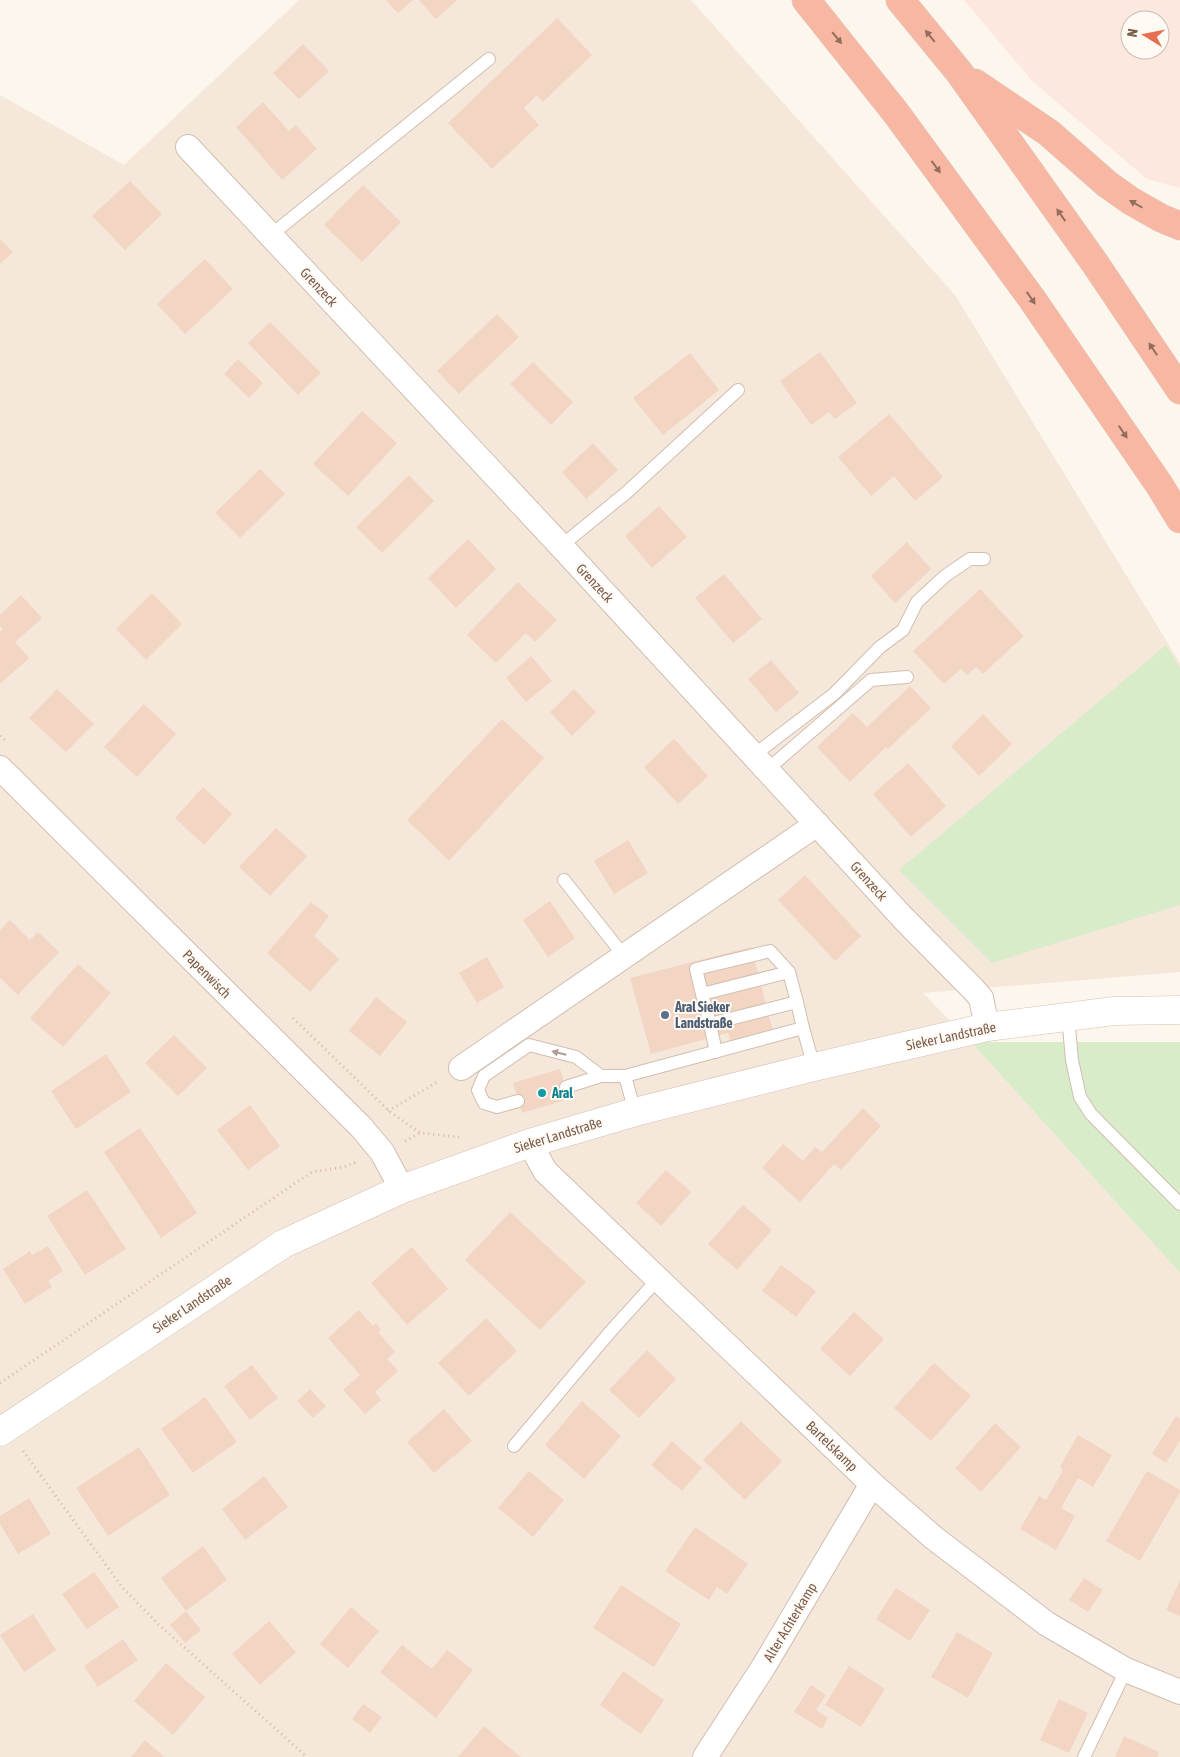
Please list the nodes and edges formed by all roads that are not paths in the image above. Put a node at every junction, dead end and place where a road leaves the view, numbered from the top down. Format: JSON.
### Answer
{"nodes":[{"id":1,"x":806,"y":0,"type":"edge"},
{"id":2,"x":900,"y":0,"type":"edge"},
{"id":3,"x":489,"y":59,"type":"dead end"},
{"id":4,"x":960,"y":72,"type":"junction"},
{"id":5,"x":188,"y":147,"type":"dead end"},
{"id":6,"x":1180,"y":226,"type":"edge"},
{"id":7,"x":271,"y":235,"type":"junction"},
{"id":8,"x":738,"y":390,"type":"dead end"},
{"id":9,"x":1180,"y":390,"type":"edge"},
{"id":10,"x":1180,"y":520,"type":"edge"},
{"id":11,"x":562,"y":546,"type":"junction"},
{"id":12,"x":984,"y":559,"type":"dead end"},
{"id":13,"x":907,"y":677,"type":"dead end"},
{"id":14,"x":761,"y":762,"type":"junction"},
{"id":15,"x":0,"y":768,"type":"edge"},
{"id":16,"x":817,"y":824,"type":"junction"},
{"id":17,"x":564,"y":880,"type":"dead end"},
{"id":18,"x":624,"y":956,"type":"junction"},
{"id":19,"x":789,"y":972,"type":"junction"},
{"id":20,"x":702,"y":994,"type":"junction"},
{"id":21,"x":797,"y":1002,"type":"junction"},
{"id":22,"x":1180,"y":1010,"type":"edge"},
{"id":23,"x":1068,"y":1016,"type":"junction"},
{"id":24,"x":710,"y":1024,"type":"junction"},
{"id":25,"x":987,"y":1027,"type":"junction"},
{"id":26,"x":803,"y":1028,"type":"junction"},
{"id":27,"x":716,"y":1052,"type":"junction"},
{"id":28,"x":814,"y":1067,"type":"junction"},
{"id":29,"x":461,"y":1068,"type":"road end"},
{"id":30,"x":601,"y":1076,"type":"junction"},
{"id":31,"x":625,"y":1076,"type":"junction"},
{"id":32,"x":566,"y":1087,"type":"dead end"},
{"id":33,"x":518,"y":1101,"type":"dead end"},
{"id":34,"x":635,"y":1112,"type":"junction"},
{"id":35,"x":530,"y":1143,"type":"junction"},
{"id":36,"x":402,"y":1188,"type":"junction"},
{"id":37,"x":1180,"y":1204,"type":"edge"},
{"id":38,"x":658,"y":1279,"type":"junction"},
{"id":39,"x":3,"y":1430,"type":"edge"},
{"id":40,"x":514,"y":1446,"type":"dead end"},
{"id":41,"x":872,"y":1484,"type":"junction"},
{"id":42,"x":1126,"y":1670,"type":"junction"},
{"id":43,"x":1180,"y":1692,"type":"edge"},
{"id":44,"x":704,"y":1757,"type":"edge"},
{"id":45,"x":1084,"y":1757,"type":"edge"}],
"edges":[{"from":1,"to":10,"type":"highway","one_way":true},
{"from":4,"to":2,"type":"highway","one_way":true},
{"from":3,"to":7,"type":"lane"},
{"from":6,"to":4,"type":"highway","one_way":true},
{"from":9,"to":4,"type":"highway","one_way":true},
{"from":5,"to":7,"type":"street","name":"Grenzeck"},
{"from":7,"to":11,"type":"street","name":"Grenzeck"},
{"from":8,"to":11,"type":"lane"},
{"from":11,"to":14,"type":"street","name":"Grenzeck"},
{"from":12,"to":14,"type":"lane"},
{"from":13,"to":14,"type":"lane"},
{"from":14,"to":16,"type":"street","name":"Grenzeck"},
{"from":15,"to":36,"type":"street","name":"Papenwisch"},
{"from":16,"to":18,"type":"street"},
{"from":16,"to":25,"type":"street","name":"Grenzeck"},
{"from":17,"to":18,"type":"lane"},
{"from":18,"to":29,"type":"street"},
{"from":19,"to":20,"type":"lane"},
{"from":19,"to":20,"type":"lane"},
{"from":19,"to":21,"type":"lane"},
{"from":20,"to":24,"type":"lane"},
{"from":21,"to":24,"type":"lane"},
{"from":21,"to":26,"type":"lane"},
{"from":22,"to":23,"type":"street","name":"Sieker Landstraße"},
{"from":23,"to":25,"type":"street","name":"Sieker Landstraße"},
{"from":23,"to":37,"type":"lane"},
{"from":24,"to":27,"type":"lane"},
{"from":25,"to":28,"type":"street","name":"Sieker Landstraße"},
{"from":26,"to":27,"type":"lane"},
{"from":26,"to":28,"type":"lane"},
{"from":27,"to":31,"type":"lane"},
{"from":28,"to":34,"type":"street","name":"Sieker Landstraße"},
{"from":30,"to":31,"type":"lane"},
{"from":30,"to":32,"type":"lane"},
{"from":30,"to":33,"type":"lane","one_way":true},
{"from":31,"to":34,"type":"lane"},
{"from":34,"to":35,"type":"street","name":"Sieker Landstraße"},
{"from":35,"to":36,"type":"street","name":"Sieker Landstraße"},
{"from":35,"to":38,"type":"street","name":"Bartelskamp"},
{"from":36,"to":39,"type":"street","name":"Sieker Landstraße"},
{"from":38,"to":40,"type":"lane"},
{"from":38,"to":41,"type":"street","name":"Bartelskamp"},
{"from":41,"to":42,"type":"street","name":"Bartelskamp"},
{"from":41,"to":44,"type":"street","name":"Alter Achterkamp"},
{"from":42,"to":43,"type":"street","name":"Bartelskamp"},
{"from":42,"to":45,"type":"lane"}]}
